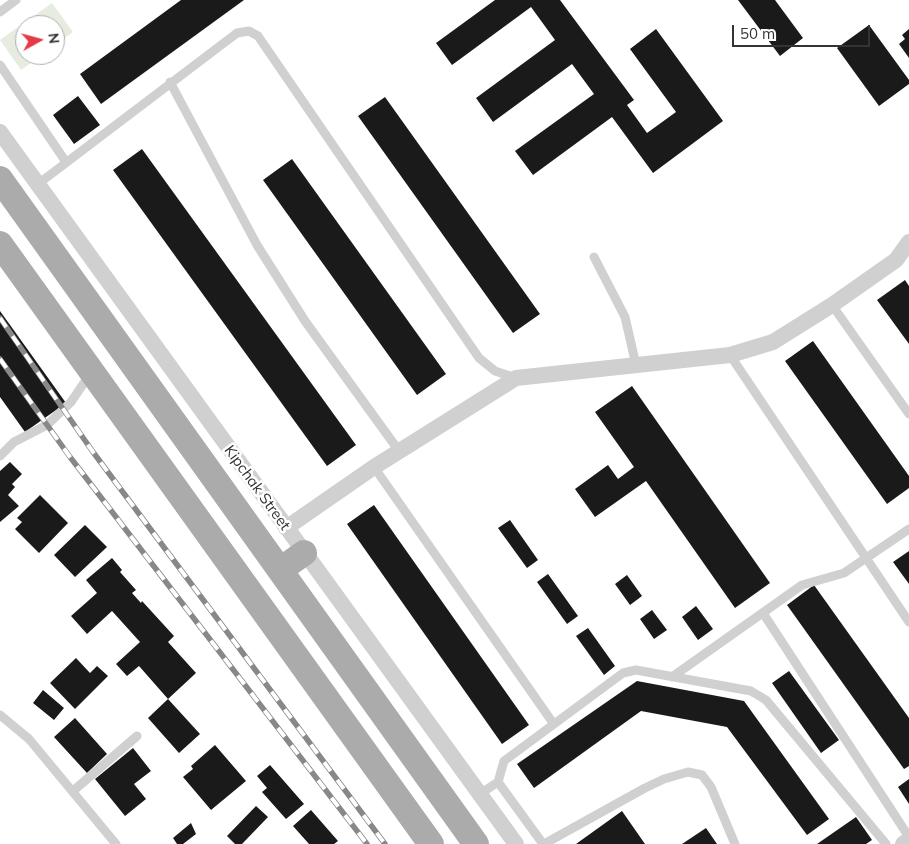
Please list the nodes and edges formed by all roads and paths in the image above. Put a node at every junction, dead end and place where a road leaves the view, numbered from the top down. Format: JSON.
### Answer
{"nodes":[{"id":1,"x":16,"y":0,"type":"edge"},
{"id":2,"x":0,"y":12,"type":"edge"},
{"id":3,"x":0,"y":65,"type":"edge"},
{"id":4,"x":170,"y":82,"type":"junction"},
{"id":5,"x":0,"y":132,"type":"edge"},
{"id":6,"x":66,"y":162,"type":"junction"},
{"id":7,"x":0,"y":180,"type":"edge"},
{"id":8,"x":38,"y":184,"type":"junction"},
{"id":9,"x":909,"y":242,"type":"edge"},
{"id":10,"x":0,"y":244,"type":"edge"},
{"id":11,"x":594,"y":257,"type":"dead end"},
{"id":12,"x":832,"y":305,"type":"junction"},
{"id":13,"x":730,"y":355,"type":"junction"},
{"id":14,"x":636,"y":365,"type":"junction"},
{"id":15,"x":92,"y":371,"type":"junction"},
{"id":16,"x":516,"y":378,"type":"junction"},
{"id":17,"x":909,"y":414,"type":"edge"},
{"id":18,"x":399,"y":451,"type":"junction"},
{"id":19,"x":0,"y":456,"type":"edge"},
{"id":20,"x":374,"y":467,"type":"junction"},
{"id":21,"x":286,"y":528,"type":"junction"},
{"id":22,"x":909,"y":529,"type":"edge"},
{"id":23,"x":304,"y":552,"type":"junction"},
{"id":24,"x":865,"y":559,"type":"junction"},
{"id":25,"x":280,"y":570,"type":"junction"},
{"id":26,"x":763,"y":613,"type":"junction"},
{"id":27,"x":909,"y":622,"type":"edge"},
{"id":28,"x":672,"y":677,"type":"junction"},
{"id":29,"x":0,"y":715,"type":"edge"},
{"id":30,"x":553,"y":723,"type":"junction"},
{"id":31,"x":137,"y":736,"type":"dead end"},
{"id":32,"x":498,"y":782,"type":"junction"},
{"id":33,"x":73,"y":791,"type":"junction"},
{"id":34,"x":480,"y":794,"type":"junction"},
{"id":35,"x":909,"y":838,"type":"edge"},
{"id":36,"x":116,"y":844,"type":"edge"},
{"id":37,"x":431,"y":844,"type":"edge"},
{"id":38,"x":476,"y":844,"type":"edge"},
{"id":39,"x":516,"y":844,"type":"edge"},
{"id":40,"x":544,"y":844,"type":"edge"},
{"id":41,"x":736,"y":844,"type":"edge"},
{"id":42,"x":886,"y":844,"type":"edge"},
{"id":43,"x":903,"y":844,"type":"edge"}],
"edges":[{"from":1,"to":2,"type":"lane"},
{"from":3,"to":6,"type":"lane"},
{"from":4,"to":6,"type":"lane"},
{"from":4,"to":16,"type":"lane"},
{"from":4,"to":18,"type":"lane"},
{"from":5,"to":8,"type":"street","name":"Kipchak Street"},
{"from":6,"to":8,"type":"lane"},
{"from":7,"to":25,"type":"main road","name":"Kipchak Street"},
{"from":8,"to":21,"type":"street","name":"Kipchak Street"},
{"from":9,"to":12,"type":"street"},
{"from":10,"to":15,"type":"main road"},
{"from":11,"to":14,"type":"lane"},
{"from":12,"to":13,"type":"street"},
{"from":12,"to":17,"type":"lane"},
{"from":13,"to":14,"type":"street"},
{"from":13,"to":24,"type":"lane"},
{"from":14,"to":16,"type":"street"},
{"from":15,"to":19,"type":"lane"},
{"from":15,"to":37,"type":"main road"},
{"from":16,"to":18,"type":"street"},
{"from":18,"to":20,"type":"street"},
{"from":20,"to":21,"type":"street"},
{"from":20,"to":30,"type":"lane"},
{"from":21,"to":23,"type":"street","name":"Kipchak Street"},
{"from":22,"to":24,"type":"lane"},
{"from":23,"to":25,"type":"main road"},
{"from":23,"to":34,"type":"street","name":"Kipchak Street"},
{"from":24,"to":26,"type":"lane"},
{"from":24,"to":27,"type":"lane"},
{"from":25,"to":38,"type":"main road","name":"Kipchak Street"},
{"from":26,"to":28,"type":"lane"},
{"from":26,"to":35,"type":"lane"},
{"from":28,"to":30,"type":"lane"},
{"from":28,"to":42,"type":"lane"},
{"from":29,"to":33,"type":"lane"},
{"from":30,"to":32,"type":"lane"},
{"from":31,"to":33,"type":"lane"},
{"from":32,"to":34,"type":"lane"},
{"from":32,"to":40,"type":"lane"},
{"from":33,"to":36,"type":"lane"},
{"from":34,"to":39,"type":"street","name":"Kipchak Street"},
{"from":35,"to":43,"type":"street"},
{"from":40,"to":41,"type":"lane"}]}
